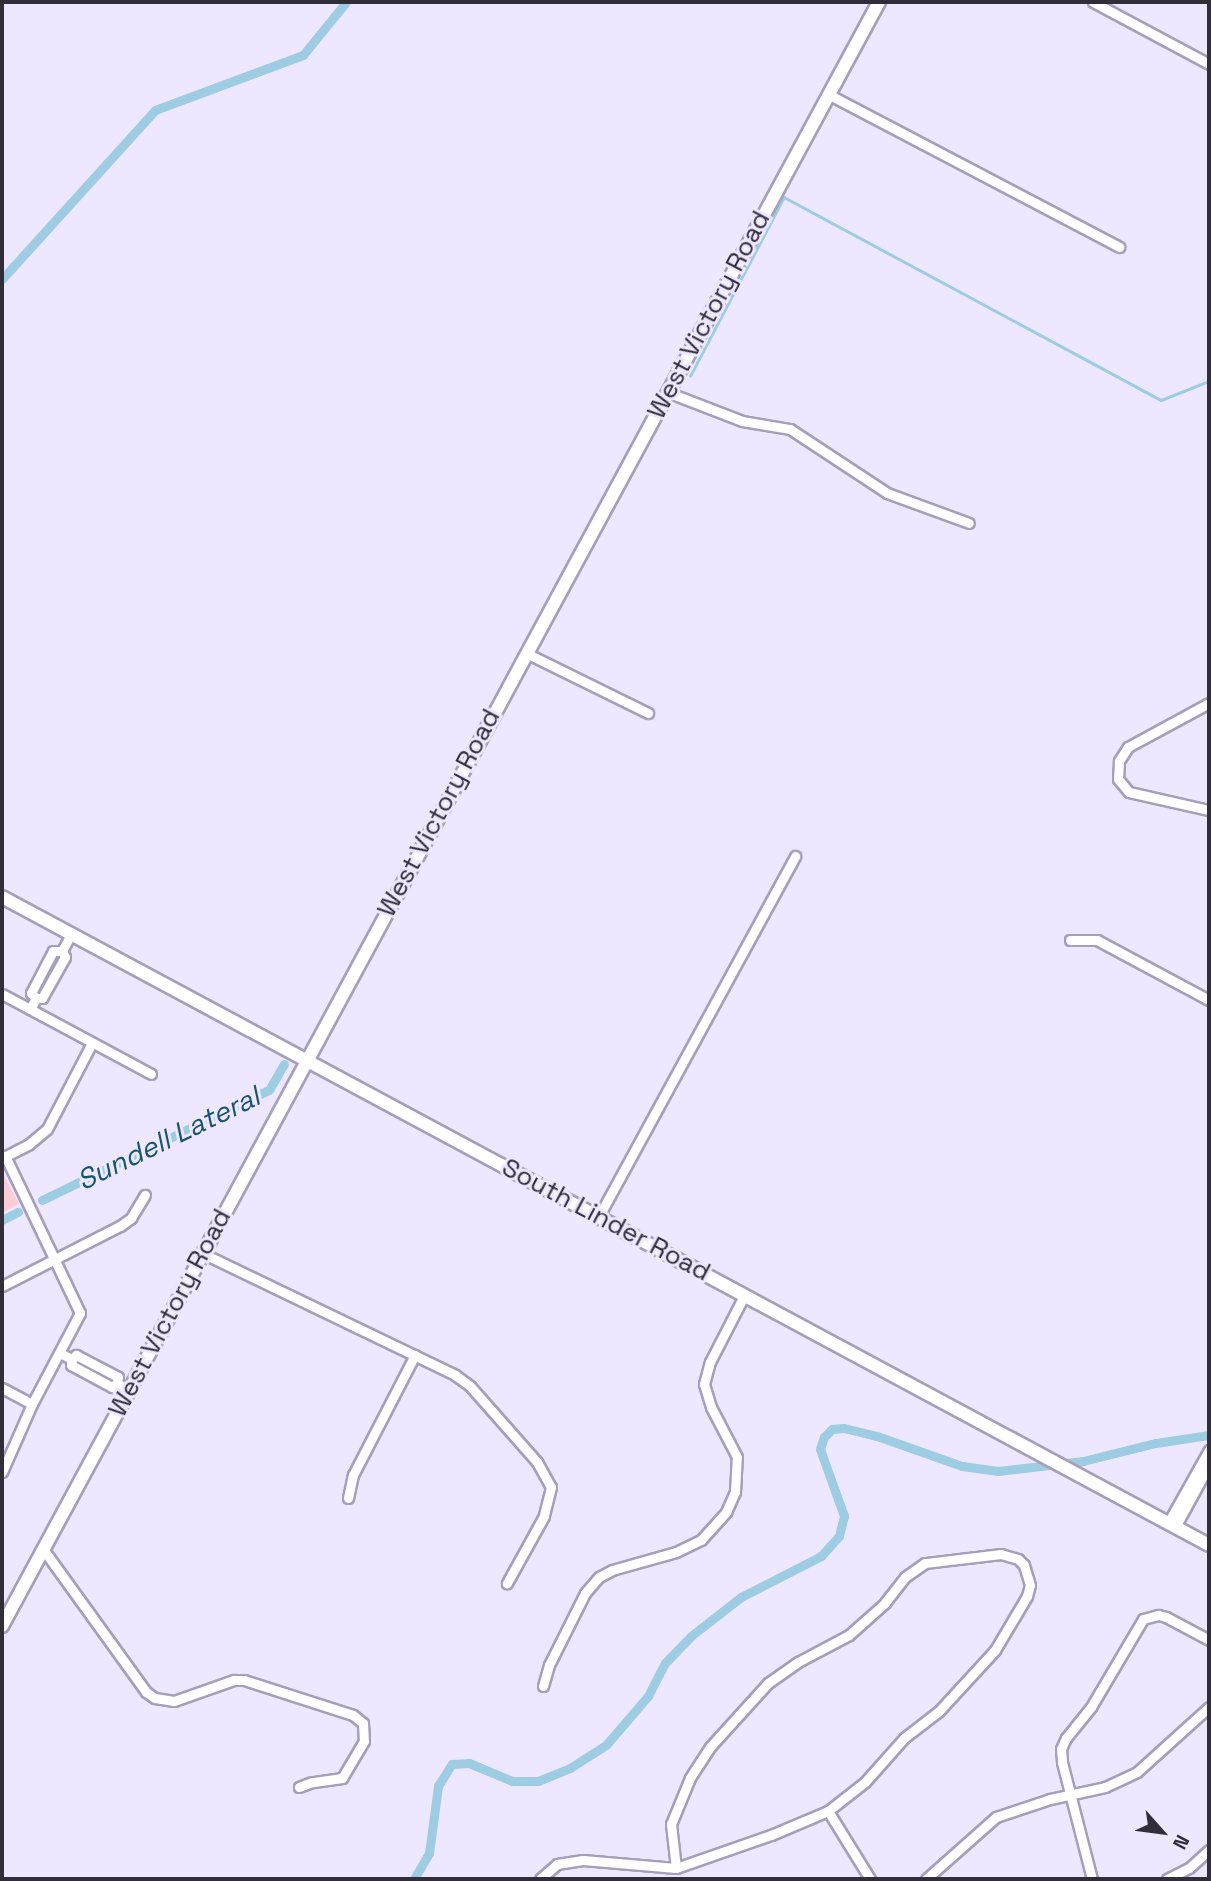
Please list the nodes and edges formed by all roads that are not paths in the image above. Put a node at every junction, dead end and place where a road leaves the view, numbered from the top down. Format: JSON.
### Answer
{"nodes":[{"id":1,"x":878,"y":2,"type":"edge"},
{"id":2,"x":1093,"y":2,"type":"edge"},
{"id":3,"x":1209,"y":64,"type":"edge"},
{"id":4,"x":828,"y":94,"type":"junction"},
{"id":5,"x":1119,"y":247,"type":"dead end"},
{"id":6,"x":667,"y":392,"type":"junction"},
{"id":7,"x":969,"y":523,"type":"dead end"},
{"id":8,"x":526,"y":653,"type":"junction"},
{"id":9,"x":1209,"y":703,"type":"edge"},
{"id":10,"x":648,"y":713,"type":"dead end"},
{"id":11,"x":1209,"y":810,"type":"edge"},
{"id":12,"x":794,"y":856,"type":"dead end"},
{"id":13,"x":2,"y":897,"type":"edge"},
{"id":14,"x":71,"y":934,"type":"junction"},
{"id":15,"x":1070,"y":940,"type":"dead end"},
{"id":16,"x":2,"y":994,"type":"edge"},
{"id":17,"x":1209,"y":1000,"type":"edge"},
{"id":18,"x":30,"y":1009,"type":"junction"},
{"id":19,"x":92,"y":1043,"type":"junction"},
{"id":20,"x":306,"y":1059,"type":"junction"},
{"id":21,"x":151,"y":1074,"type":"dead end"},
{"id":22,"x":4,"y":1157,"type":"edge"},
{"id":23,"x":145,"y":1195,"type":"dead end"},
{"id":24,"x":599,"y":1216,"type":"junction"},
{"id":25,"x":202,"y":1253,"type":"junction"},
{"id":26,"x":56,"y":1259,"type":"junction"},
{"id":27,"x":2,"y":1286,"type":"edge"},
{"id":28,"x":745,"y":1294,"type":"junction"},
{"id":29,"x":60,"y":1353,"type":"junction"},
{"id":30,"x":415,"y":1355,"type":"junction"},
{"id":31,"x":123,"y":1387,"type":"junction"},
{"id":32,"x":2,"y":1388,"type":"edge"},
{"id":33,"x":32,"y":1404,"type":"junction"},
{"id":34,"x":1209,"y":1450,"type":"edge"},
{"id":35,"x":1209,"y":1465,"type":"edge"},
{"id":36,"x":2,"y":1472,"type":"edge"},
{"id":37,"x":348,"y":1498,"type":"dead end"},
{"id":38,"x":1172,"y":1525,"type":"junction"},
{"id":39,"x":1209,"y":1545,"type":"edge"},
{"id":40,"x":43,"y":1549,"type":"junction"},
{"id":41,"x":507,"y":1583,"type":"dead end"},
{"id":42,"x":2,"y":1626,"type":"edge"},
{"id":43,"x":1209,"y":1640,"type":"edge"},
{"id":44,"x":543,"y":1686,"type":"dead end"},
{"id":45,"x":1209,"y":1707,"type":"edge"},
{"id":46,"x":299,"y":1787,"type":"dead end"},
{"id":47,"x":1070,"y":1796,"type":"junction"},
{"id":48,"x":828,"y":1811,"type":"junction"},
{"id":49,"x":1209,"y":1850,"type":"edge"},
{"id":50,"x":676,"y":1868,"type":"junction"},
{"id":51,"x":540,"y":1878,"type":"edge"},
{"id":52,"x":870,"y":1879,"type":"edge"},
{"id":53,"x":926,"y":1879,"type":"edge"},
{"id":54,"x":1092,"y":1879,"type":"edge"},
{"id":55,"x":1167,"y":1879,"type":"edge"}],
"edges":[{"from":1,"to":4,"type":"main road","name":"West Victory Road"},
{"from":2,"to":3,"type":"street"},
{"from":4,"to":5,"type":"street"},
{"from":4,"to":6,"type":"main road","name":"West Victory Road"},
{"from":6,"to":7,"type":"street"},
{"from":6,"to":8,"type":"main road","name":"West Victory Road"},
{"from":8,"to":10,"type":"street"},
{"from":8,"to":20,"type":"main road","name":"West Victory Road"},
{"from":9,"to":11,"type":"street"},
{"from":12,"to":24,"type":"street"},
{"from":13,"to":14,"type":"main road","name":"South Linder Road"},
{"from":14,"to":18,"type":"street"},
{"from":14,"to":20,"type":"main road","name":"South Linder Road"},
{"from":15,"to":17,"type":"street"},
{"from":16,"to":18,"type":"street"},
{"from":18,"to":19,"type":"street"},
{"from":19,"to":21,"type":"street"},
{"from":19,"to":22,"type":"street"},
{"from":20,"to":24,"type":"main road","name":"South Linder Road"},
{"from":20,"to":25,"type":"main road","name":"West Victory Road"},
{"from":22,"to":26,"type":"street"},
{"from":23,"to":26,"type":"street"},
{"from":24,"to":28,"type":"main road","name":"South Linder Road"},
{"from":25,"to":30,"type":"street"},
{"from":25,"to":31,"type":"main road","name":"West Victory Road"},
{"from":26,"to":27,"type":"street"},
{"from":26,"to":29,"type":"street"},
{"from":28,"to":38,"type":"main road","name":"South Linder Road"},
{"from":28,"to":44,"type":"street"},
{"from":29,"to":31,"type":"street"},
{"from":29,"to":33,"type":"street"},
{"from":30,"to":37,"type":"street"},
{"from":30,"to":41,"type":"street"},
{"from":31,"to":40,"type":"main road","name":"West Victory Road"},
{"from":32,"to":33,"type":"street"},
{"from":33,"to":36,"type":"street"},
{"from":34,"to":38,"type":"street"},
{"from":35,"to":38,"type":"street"},
{"from":38,"to":39,"type":"main road","name":"South Linder Road"},
{"from":40,"to":42,"type":"main road","name":"West Victory Road"},
{"from":40,"to":46,"type":"street"},
{"from":43,"to":47,"type":"street"},
{"from":45,"to":47,"type":"street"},
{"from":47,"to":53,"type":"street"},
{"from":47,"to":54,"type":"street"},
{"from":48,"to":50,"type":"street"},
{"from":48,"to":50,"type":"street"},
{"from":48,"to":52,"type":"street"},
{"from":49,"to":55,"type":"street"},
{"from":50,"to":51,"type":"street"}]}
